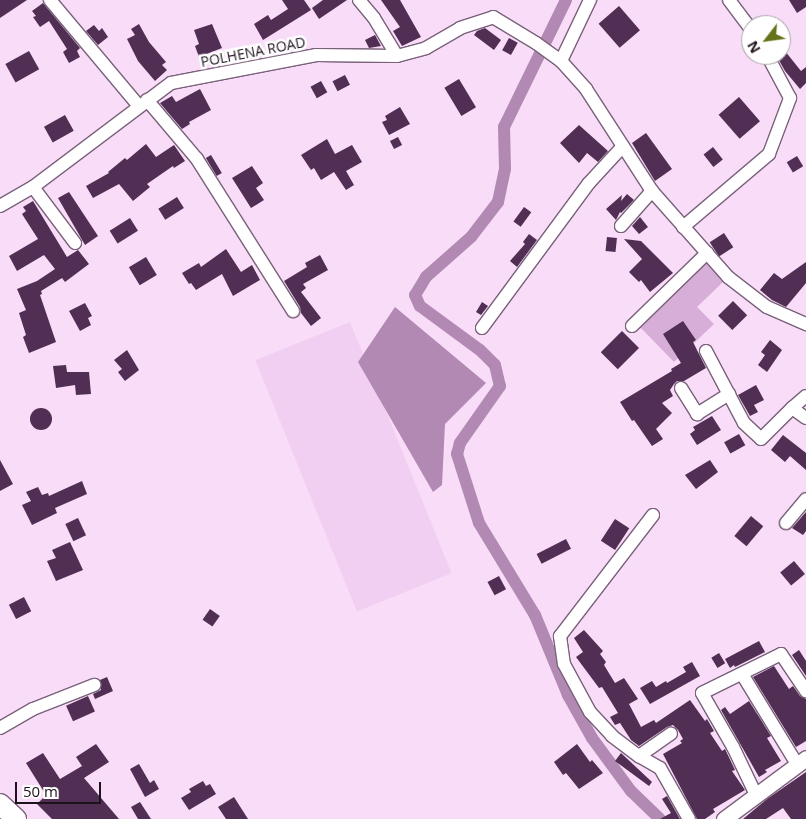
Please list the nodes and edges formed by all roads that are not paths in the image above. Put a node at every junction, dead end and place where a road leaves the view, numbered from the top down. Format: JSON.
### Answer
{"nodes":[{"id":1,"x":50,"y":0,"type":"edge"},
{"id":2,"x":360,"y":0,"type":"edge"},
{"id":3,"x":590,"y":0,"type":"edge"},
{"id":4,"x":730,"y":0,"type":"edge"},
{"id":5,"x":741,"y":15,"type":"edge"},
{"id":6,"x":397,"y":56,"type":"junction"},
{"id":7,"x":557,"y":58,"type":"junction"},
{"id":8,"x":772,"y":65,"type":"edge"},
{"id":9,"x":143,"y":103,"type":"junction"},
{"id":10,"x":623,"y":146,"type":"junction"},
{"id":11,"x":33,"y":187,"type":"junction"},
{"id":12,"x":652,"y":191,"type":"junction"},
{"id":13,"x":0,"y":206,"type":"edge"},
{"id":14,"x":621,"y":226,"type":"dead end"},
{"id":15,"x":684,"y":227,"type":"junction"},
{"id":16,"x":75,"y":243,"type":"dead end"},
{"id":17,"x":707,"y":253,"type":"junction"},
{"id":18,"x":293,"y":310,"type":"dead end"},
{"id":19,"x":806,"y":324,"type":"edge"},
{"id":20,"x":632,"y":326,"type":"dead end"},
{"id":21,"x":482,"y":328,"type":"dead end"},
{"id":22,"x":706,"y":351,"type":"dead end"},
{"id":23,"x":681,"y":388,"type":"dead end"},
{"id":24,"x":728,"y":394,"type":"junction"},
{"id":25,"x":806,"y":396,"type":"edge"},
{"id":26,"x":792,"y":408,"type":"junction"},
{"id":27,"x":806,"y":418,"type":"edge"},
{"id":28,"x":806,"y":499,"type":"edge"},
{"id":29,"x":653,"y":515,"type":"dead end"},
{"id":30,"x":786,"y":523,"type":"dead end"},
{"id":31,"x":742,"y":674,"type":"junction"},
{"id":32,"x":94,"y":686,"type":"dead end"},
{"id":33,"x":806,"y":691,"type":"edge"},
{"id":34,"x":0,"y":728,"type":"edge"},
{"id":35,"x":671,"y":734,"type":"dead end"},
{"id":36,"x":639,"y":756,"type":"junction"},
{"id":37,"x":802,"y":761,"type":"edge"},
{"id":38,"x":756,"y":796,"type":"junction"},
{"id":39,"x":689,"y":819,"type":"edge"},
{"id":40,"x":724,"y":819,"type":"edge"}],
"edges":[{"from":1,"to":9,"type":"street"},
{"from":2,"to":6,"type":"street"},
{"from":3,"to":7,"type":"street"},
{"from":4,"to":5,"type":"street"},
{"from":6,"to":7,"type":"street","name":"POLHENA ROAD"},
{"from":6,"to":9,"type":"street","name":"POLHENA ROAD"},
{"from":7,"to":10,"type":"street"},
{"from":8,"to":15,"type":"street"},
{"from":9,"to":11,"type":"street","name":"POLHENA ROAD"},
{"from":9,"to":18,"type":"street"},
{"from":10,"to":12,"type":"street"},
{"from":10,"to":21,"type":"street"},
{"from":11,"to":13,"type":"street","name":"POLHENA ROAD"},
{"from":11,"to":16,"type":"street"},
{"from":12,"to":14,"type":"street"},
{"from":12,"to":15,"type":"street"},
{"from":15,"to":17,"type":"street"},
{"from":17,"to":19,"type":"street"},
{"from":17,"to":20,"type":"street"},
{"from":22,"to":24,"type":"street"},
{"from":23,"to":24,"type":"street"},
{"from":24,"to":26,"type":"street"},
{"from":25,"to":26,"type":"street"},
{"from":26,"to":27,"type":"street"},
{"from":28,"to":30,"type":"street"},
{"from":29,"to":36,"type":"street"},
{"from":31,"to":33,"type":"street"},
{"from":31,"to":37,"type":"street"},
{"from":31,"to":38,"type":"street"},
{"from":32,"to":34,"type":"street"},
{"from":35,"to":36,"type":"street"},
{"from":36,"to":39,"type":"street"},
{"from":37,"to":38,"type":"street"},
{"from":38,"to":40,"type":"street"}]}
